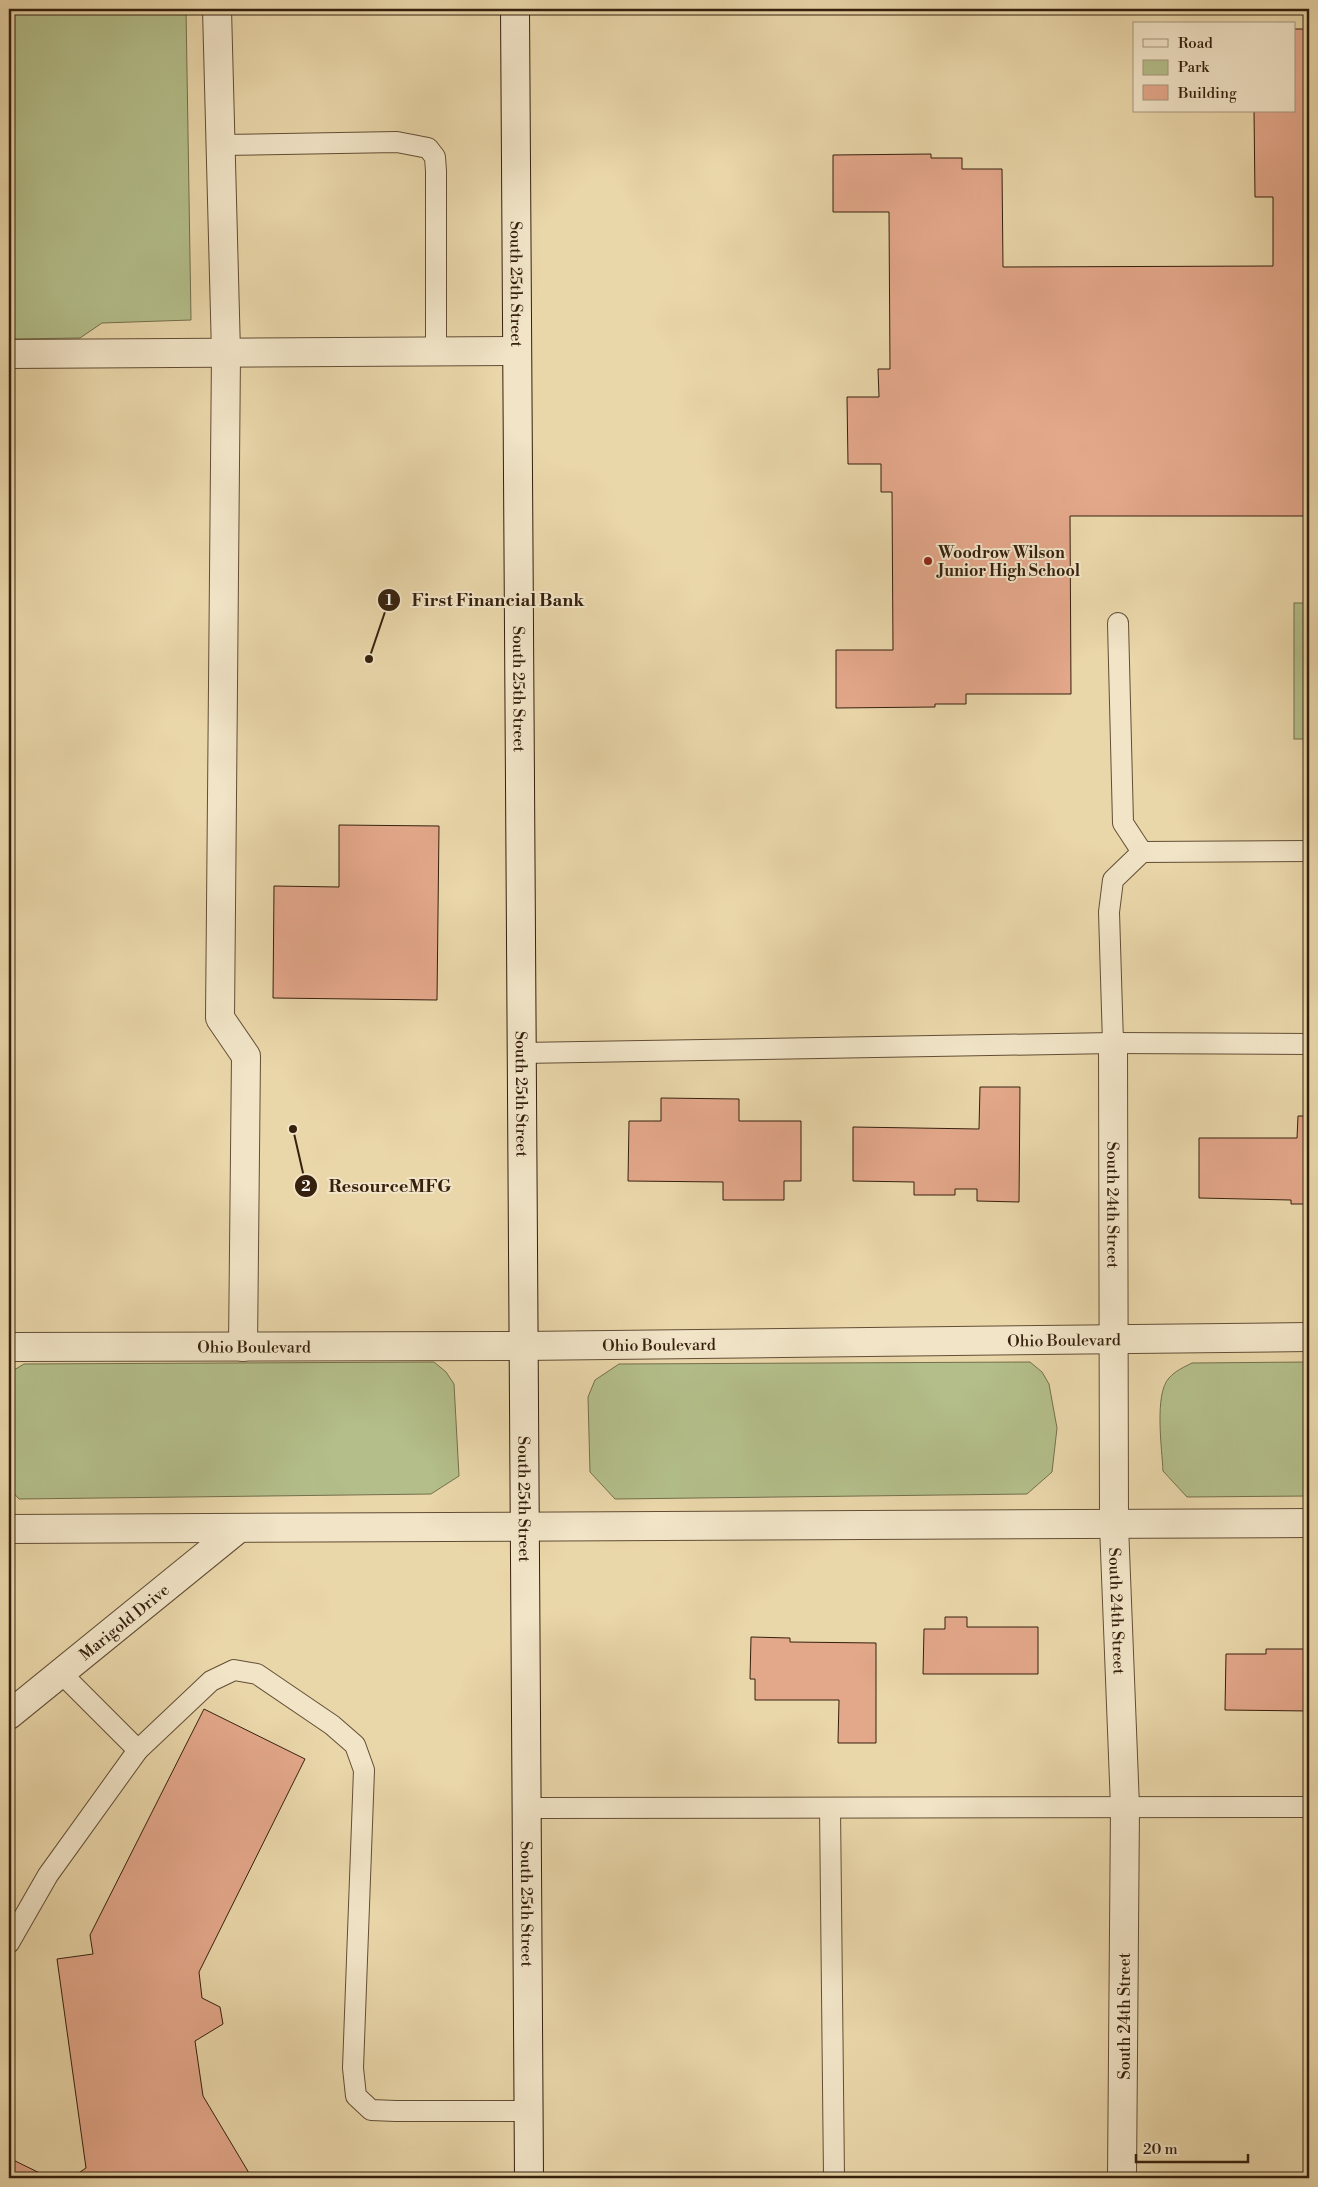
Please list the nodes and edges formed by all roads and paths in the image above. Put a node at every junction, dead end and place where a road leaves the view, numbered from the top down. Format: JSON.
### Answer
{"nodes":[{"id":1,"x":217,"y":9,"type":"edge"},
{"id":2,"x":515,"y":9,"type":"edge"},
{"id":3,"x":221,"y":145,"type":"junction"},
{"id":4,"x":436,"y":351,"type":"junction"},
{"id":5,"x":517,"y":351,"type":"junction"},
{"id":6,"x":226,"y":353,"type":"junction"},
{"id":7,"x":9,"y":354,"type":"edge"},
{"id":8,"x":1118,"y":623,"type":"dead end"},
{"id":9,"x":1309,"y":850,"type":"edge"},
{"id":10,"x":1142,"y":852,"type":"junction"},
{"id":11,"x":1113,"y":1043,"type":"junction"},
{"id":12,"x":1309,"y":1044,"type":"edge"},
{"id":13,"x":521,"y":1053,"type":"junction"},
{"id":14,"x":1309,"y":1337,"type":"edge"},
{"id":15,"x":1112,"y":1338,"type":"junction"},
{"id":16,"x":522,"y":1346,"type":"junction"},
{"id":17,"x":9,"y":1347,"type":"edge"},
{"id":18,"x":243,"y":1347,"type":"junction"},
{"id":19,"x":1309,"y":1524,"type":"edge"},
{"id":20,"x":1114,"y":1525,"type":"junction"},
{"id":21,"x":525,"y":1527,"type":"junction"},
{"id":22,"x":9,"y":1529,"type":"edge"},
{"id":23,"x":238,"y":1529,"type":"junction"},
{"id":24,"x":61,"y":1672,"type":"junction"},
{"id":25,"x":9,"y":1715,"type":"edge"},
{"id":26,"x":138,"y":1750,"type":"junction"},
{"id":27,"x":1125,"y":1807,"type":"junction"},
{"id":28,"x":1309,"y":1807,"type":"edge"},
{"id":29,"x":527,"y":1808,"type":"junction"},
{"id":30,"x":830,"y":1808,"type":"junction"},
{"id":31,"x":9,"y":1943,"type":"edge"},
{"id":32,"x":529,"y":2112,"type":"junction"},
{"id":33,"x":529,"y":2178,"type":"edge"},
{"id":34,"x":834,"y":2178,"type":"edge"},
{"id":35,"x":1122,"y":2178,"type":"edge"}],
"edges":[{"from":1,"to":3,"type":"street"},
{"from":2,"to":5,"type":"street","name":"South 25th Street"},
{"from":3,"to":4,"type":"lane"},
{"from":3,"to":6,"type":"street"},
{"from":4,"to":5,"type":"street"},
{"from":4,"to":6,"type":"street"},
{"from":5,"to":13,"type":"street","name":"South 25th Street"},
{"from":6,"to":7,"type":"street"},
{"from":6,"to":18,"type":"street"},
{"from":8,"to":10,"type":"lane"},
{"from":9,"to":10,"type":"lane"},
{"from":10,"to":11,"type":"lane"},
{"from":11,"to":12,"type":"lane"},
{"from":11,"to":13,"type":"lane"},
{"from":11,"to":15,"type":"street","name":"South 24th Street"},
{"from":13,"to":16,"type":"street","name":"South 25th Street"},
{"from":14,"to":15,"type":"street","name":"Ohio Boulevard"},
{"from":15,"to":16,"type":"street","name":"Ohio Boulevard"},
{"from":15,"to":20,"type":"street","name":"South 24th Street"},
{"from":16,"to":18,"type":"street","name":"Ohio Boulevard"},
{"from":16,"to":21,"type":"street","name":"South 25th Street"},
{"from":17,"to":18,"type":"street","name":"Ohio Boulevard"},
{"from":19,"to":20,"type":"street"},
{"from":20,"to":21,"type":"street"},
{"from":20,"to":27,"type":"street","name":"South 24th Street"},
{"from":21,"to":23,"type":"street"},
{"from":21,"to":29,"type":"street","name":"South 25th Street"},
{"from":22,"to":23,"type":"street"},
{"from":23,"to":24,"type":"street","name":"Marigold Drive"},
{"from":24,"to":25,"type":"street","name":"Marigold Drive"},
{"from":24,"to":26,"type":"lane"},
{"from":26,"to":31,"type":"lane"},
{"from":26,"to":32,"type":"lane"},
{"from":27,"to":28,"type":"lane"},
{"from":27,"to":30,"type":"lane"},
{"from":27,"to":35,"type":"street","name":"South 24th Street"},
{"from":29,"to":30,"type":"lane"},
{"from":29,"to":32,"type":"street","name":"South 25th Street"},
{"from":30,"to":34,"type":"lane"},
{"from":32,"to":33,"type":"street","name":"South 25th Street"}]}
